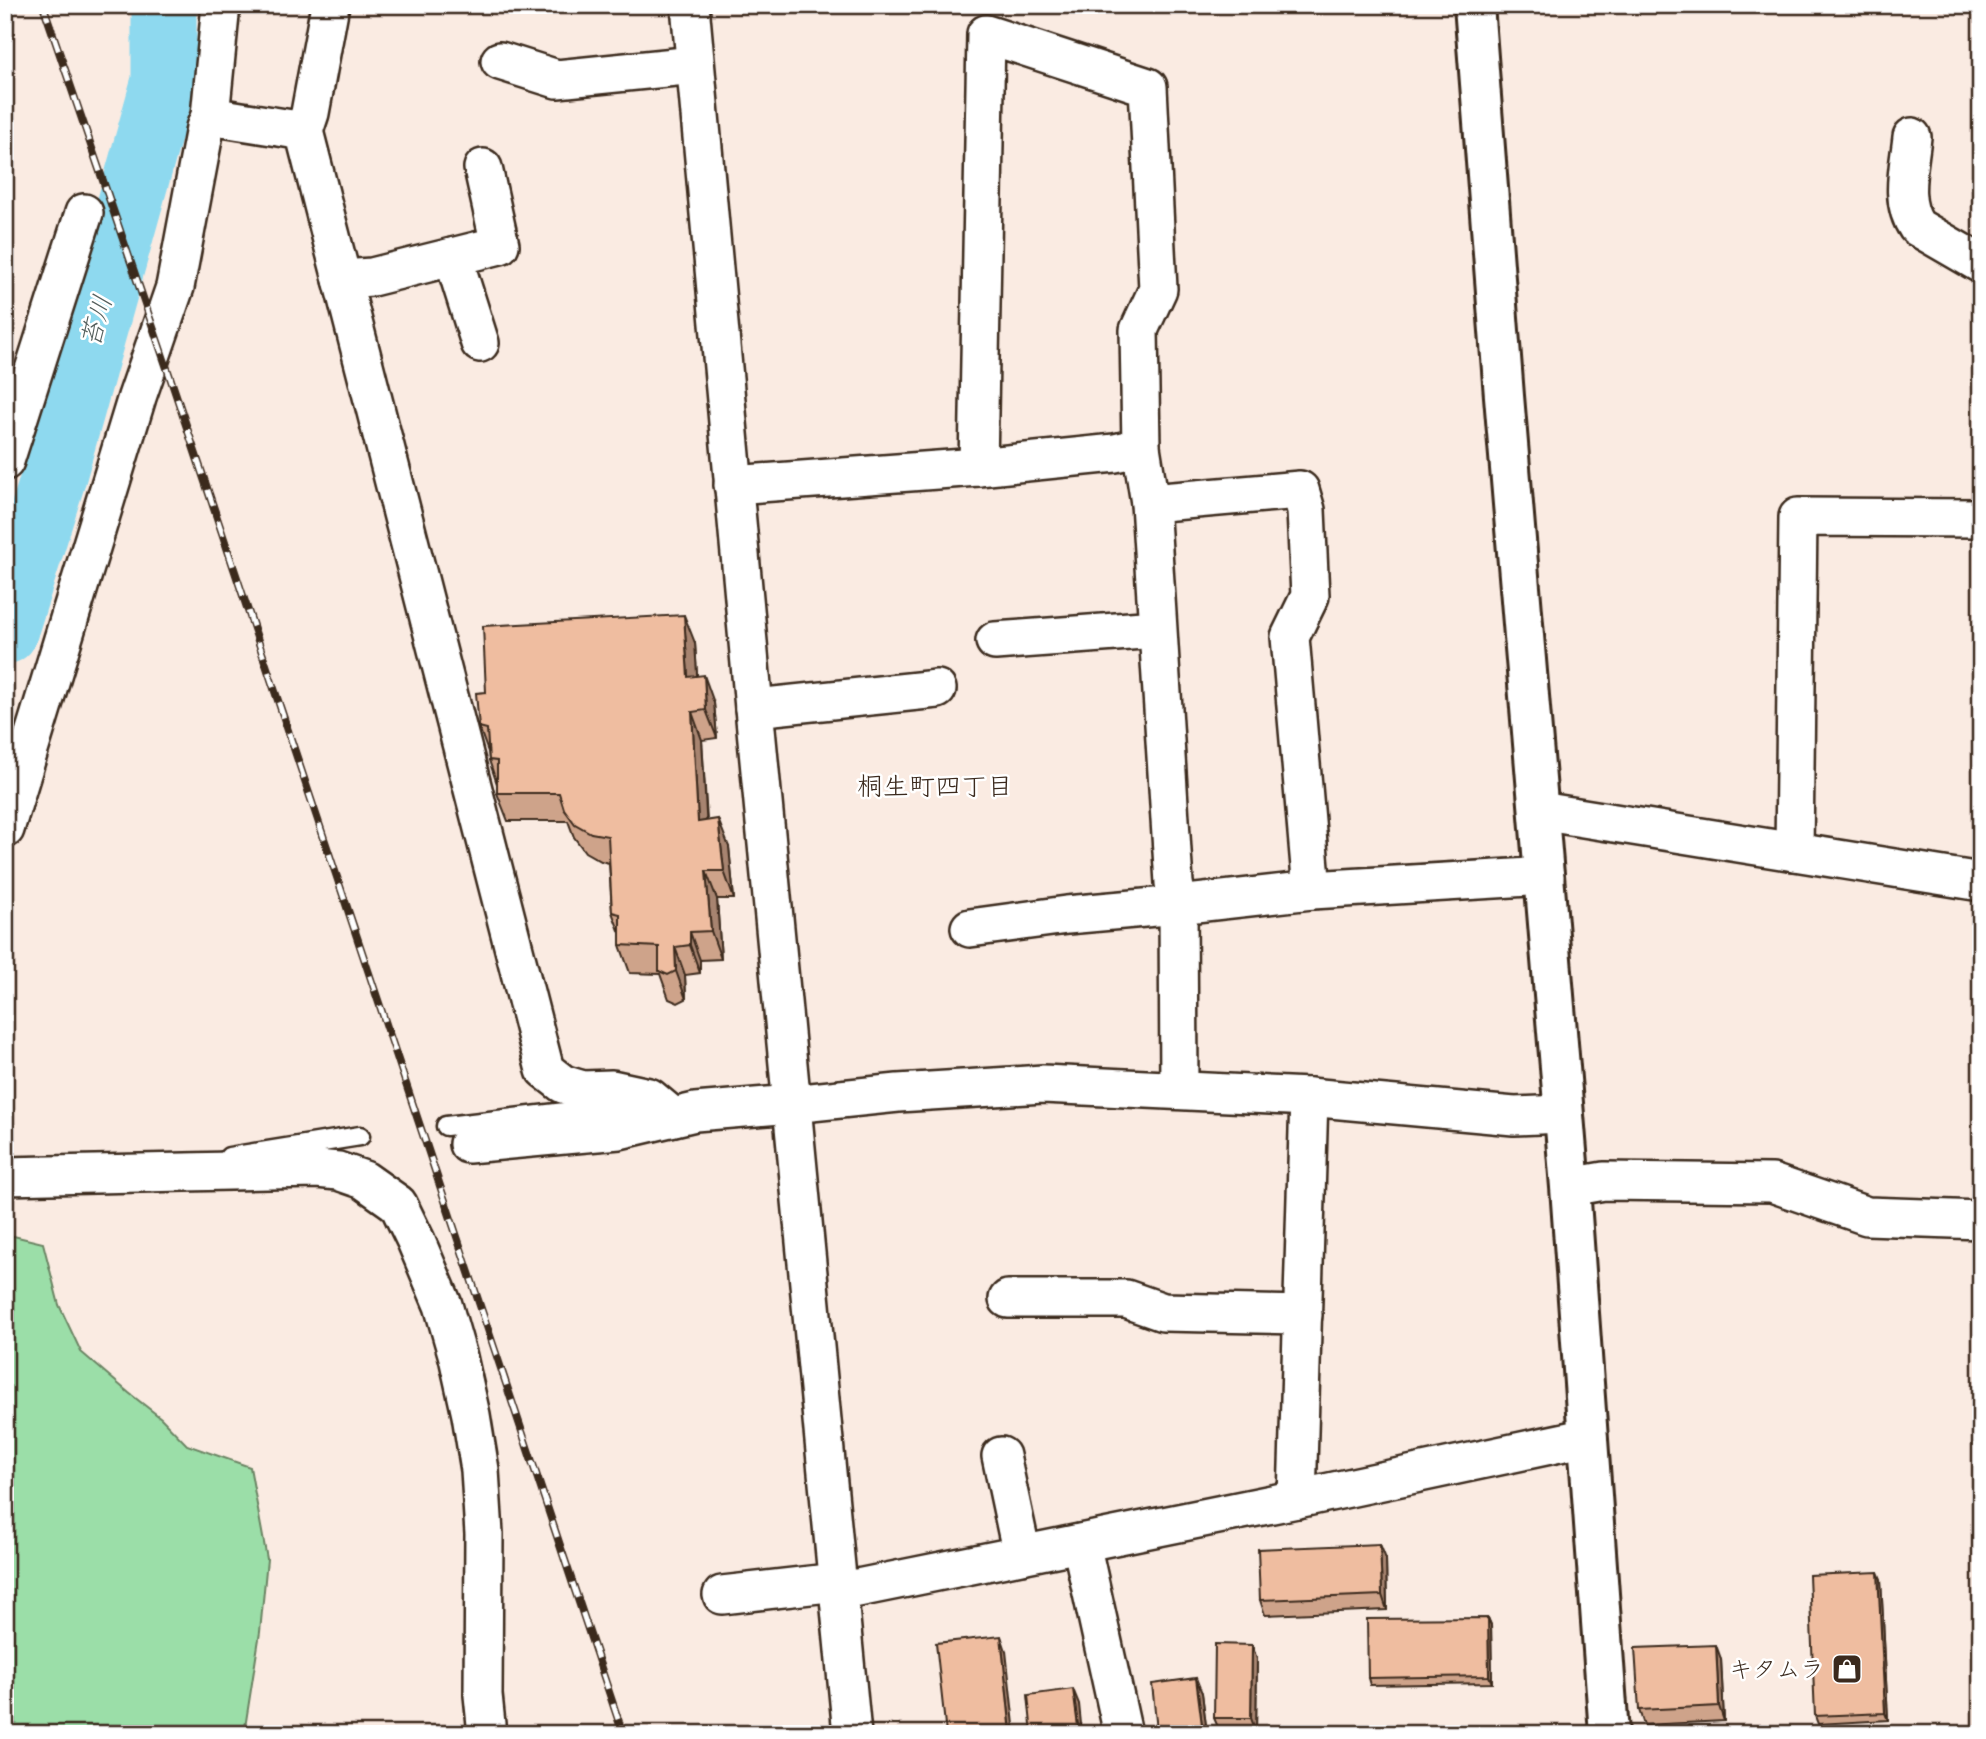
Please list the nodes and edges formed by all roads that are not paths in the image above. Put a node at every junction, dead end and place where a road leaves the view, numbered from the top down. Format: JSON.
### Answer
{"nodes":[{"id":1,"x":221,"y":5,"type":"edge"},
{"id":2,"x":330,"y":5,"type":"edge"},
{"id":3,"x":690,"y":5,"type":"edge"},
{"id":4,"x":1474,"y":5,"type":"edge"},
{"id":5,"x":500,"y":61,"type":"dead end"},
{"id":6,"x":695,"y":65,"type":"junction"},
{"id":7,"x":210,"y":116,"type":"junction"},
{"id":8,"x":304,"y":131,"type":"junction"},
{"id":9,"x":1912,"y":137,"type":"dead end"},
{"id":10,"x":483,"y":168,"type":"dead end"},
{"id":11,"x":84,"y":213,"type":"dead end"},
{"id":12,"x":453,"y":257,"type":"junction"},
{"id":13,"x":1981,"y":264,"type":"edge"},
{"id":14,"x":342,"y":279,"type":"junction"},
{"id":15,"x":480,"y":344,"type":"dead end"},
{"id":16,"x":1141,"y":447,"type":"junction"},
{"id":17,"x":5,"y":461,"type":"edge"},
{"id":18,"x":978,"y":467,"type":"junction"},
{"id":19,"x":733,"y":485,"type":"junction"},
{"id":20,"x":1150,"y":503,"type":"junction"},
{"id":21,"x":1981,"y":519,"type":"edge"},
{"id":22,"x":1157,"y":625,"type":"junction"},
{"id":23,"x":995,"y":640,"type":"dead end"},
{"id":24,"x":937,"y":689,"type":"dead end"},
{"id":25,"x":754,"y":708,"type":"junction"},
{"id":26,"x":1540,"y":811,"type":"junction"},
{"id":27,"x":5,"y":829,"type":"edge"},
{"id":28,"x":1794,"y":852,"type":"junction"},
{"id":29,"x":1545,"y":876,"type":"junction"},
{"id":30,"x":1981,"y":882,"type":"edge"},
{"id":31,"x":1312,"y":890,"type":"junction"},
{"id":32,"x":1178,"y":905,"type":"junction"},
{"id":33,"x":970,"y":928,"type":"dead end"},
{"id":34,"x":1178,"y":1089,"type":"junction"},
{"id":35,"x":1309,"y":1097,"type":"junction"},
{"id":36,"x":792,"y":1104,"type":"junction"},
{"id":37,"x":667,"y":1112,"type":"junction"},
{"id":38,"x":1563,"y":1114,"type":"junction"},
{"id":39,"x":457,"y":1135,"type":"dead end"},
{"id":40,"x":360,"y":1136,"type":"dead end"},
{"id":41,"x":166,"y":1172,"type":"junction"},
{"id":42,"x":5,"y":1176,"type":"edge"},
{"id":43,"x":1570,"y":1187,"type":"junction"},
{"id":44,"x":1981,"y":1220,"type":"edge"},
{"id":45,"x":1008,"y":1299,"type":"dead end"},
{"id":46,"x":1303,"y":1315,"type":"junction"},
{"id":47,"x":1588,"y":1437,"type":"junction"},
{"id":48,"x":1001,"y":1456,"type":"dead end"},
{"id":49,"x":1297,"y":1499,"type":"junction"},
{"id":50,"x":1081,"y":1543,"type":"junction"},
{"id":51,"x":1022,"y":1555,"type":"junction"},
{"id":52,"x":837,"y":1587,"type":"junction"},
{"id":53,"x":722,"y":1595,"type":"dead end"},
{"id":54,"x":487,"y":1734,"type":"edge"},
{"id":55,"x":852,"y":1734,"type":"edge"},
{"id":56,"x":1123,"y":1734,"type":"edge"},
{"id":57,"x":1609,"y":1734,"type":"edge"}],
"edges":[{"from":1,"to":7,"type":"street"},
{"from":2,"to":8,"type":"street"},
{"from":3,"to":6,"type":"street"},
{"from":4,"to":26,"type":"street"},
{"from":5,"to":6,"type":"street"},
{"from":6,"to":19,"type":"street"},
{"from":7,"to":8,"type":"street"},
{"from":7,"to":27,"type":"street"},
{"from":8,"to":14,"type":"street"},
{"from":9,"to":13,"type":"street"},
{"from":10,"to":12,"type":"street"},
{"from":11,"to":17,"type":"street"},
{"from":12,"to":14,"type":"street"},
{"from":12,"to":15,"type":"street"},
{"from":14,"to":37,"type":"street"},
{"from":16,"to":18,"type":"street"},
{"from":16,"to":18,"type":"street"},
{"from":16,"to":20,"type":"street"},
{"from":18,"to":19,"type":"street"},
{"from":19,"to":25,"type":"street"},
{"from":20,"to":22,"type":"street"},
{"from":20,"to":31,"type":"street"},
{"from":21,"to":28,"type":"street"},
{"from":22,"to":23,"type":"street"},
{"from":22,"to":32,"type":"street"},
{"from":24,"to":25,"type":"street"},
{"from":25,"to":36,"type":"street"},
{"from":26,"to":28,"type":"street"},
{"from":26,"to":29,"type":"street"},
{"from":28,"to":30,"type":"street"},
{"from":29,"to":31,"type":"street"},
{"from":29,"to":38,"type":"street"},
{"from":31,"to":32,"type":"street"},
{"from":32,"to":33,"type":"street"},
{"from":32,"to":34,"type":"street"},
{"from":34,"to":35,"type":"street"},
{"from":34,"to":36,"type":"street"},
{"from":35,"to":38,"type":"street"},
{"from":35,"to":46,"type":"street"},
{"from":36,"to":37,"type":"street"},
{"from":36,"to":52,"type":"street"},
{"from":37,"to":39,"type":"street"},
{"from":38,"to":43,"type":"street"},
{"from":40,"to":41,"type":"lane"},
{"from":41,"to":42,"type":"street"},
{"from":41,"to":54,"type":"street"},
{"from":43,"to":44,"type":"street"},
{"from":43,"to":47,"type":"street"},
{"from":45,"to":46,"type":"street"},
{"from":46,"to":49,"type":"street"},
{"from":47,"to":49,"type":"street"},
{"from":47,"to":57,"type":"street"},
{"from":48,"to":51,"type":"street"},
{"from":49,"to":50,"type":"street"},
{"from":50,"to":51,"type":"street"},
{"from":50,"to":56,"type":"street"},
{"from":51,"to":52,"type":"street"},
{"from":52,"to":53,"type":"street"},
{"from":52,"to":55,"type":"street"}]}
